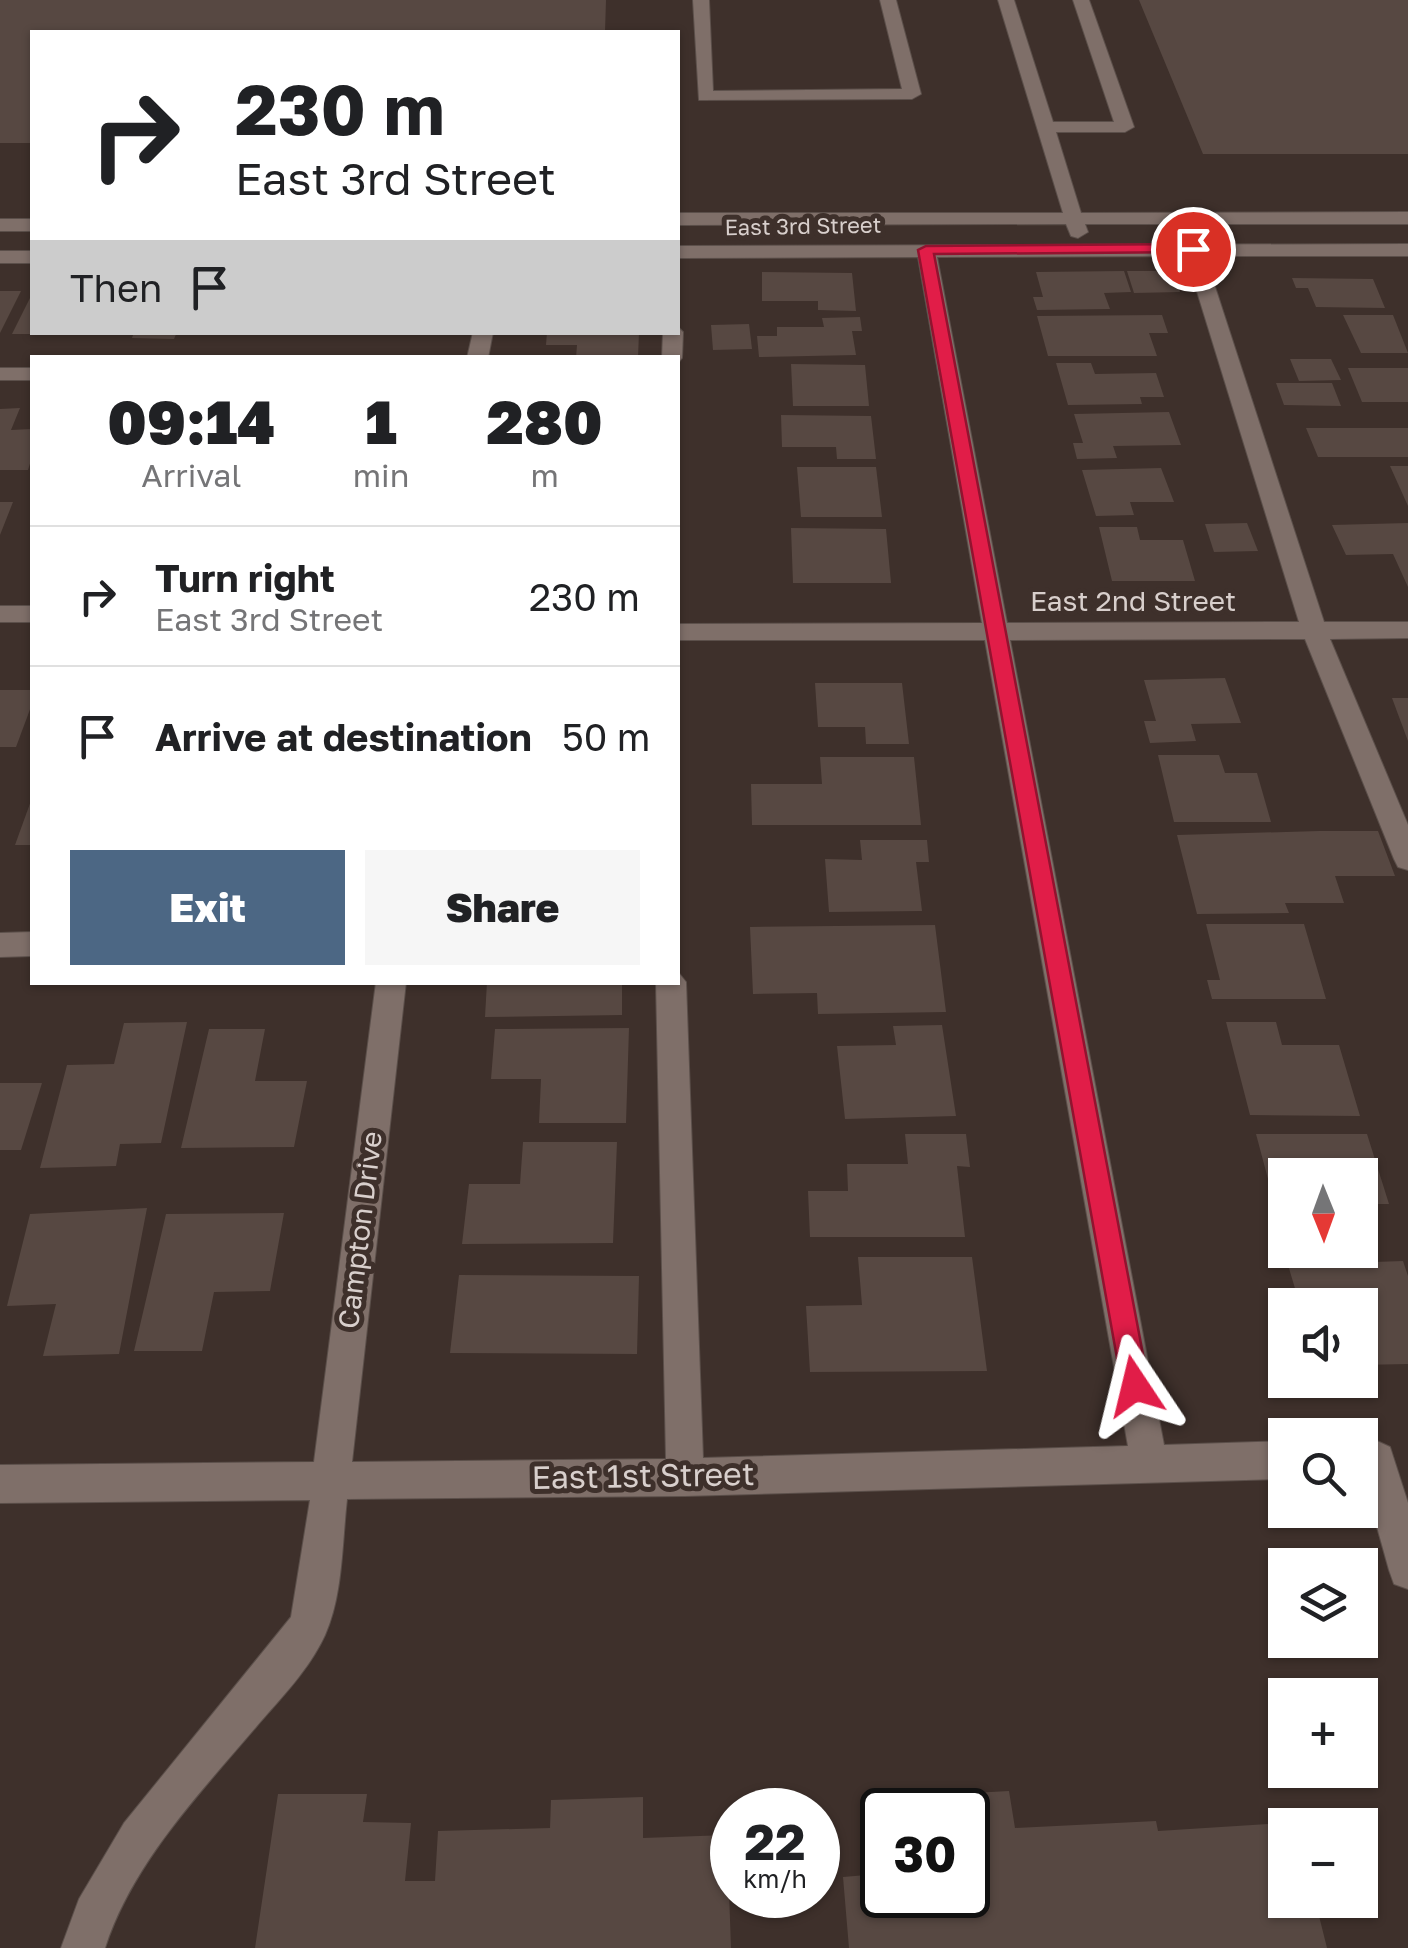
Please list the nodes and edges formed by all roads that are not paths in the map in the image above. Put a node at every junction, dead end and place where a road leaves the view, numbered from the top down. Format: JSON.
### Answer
{"nodes":[{"id":1,"x":701,"y":0,"type":"edge"},
{"id":2,"x":888,"y":0,"type":"edge"},
{"id":3,"x":1006,"y":0,"type":"edge"},
{"id":4,"x":1081,"y":0,"type":"edge"},
{"id":5,"x":1044,"y":127,"type":"junction"},
{"id":6,"x":1074,"y":218,"type":"junction"},
{"id":7,"x":1408,"y":218,"type":"edge"},
{"id":8,"x":680,"y":219,"type":"edge"},
{"id":9,"x":30,"y":224,"type":"edge"},
{"id":10,"x":0,"y":225,"type":"edge"},
{"id":11,"x":1193,"y":249,"type":"junction"},
{"id":12,"x":926,"y":250,"type":"junction"},
{"id":13,"x":1083,"y":250,"type":"junction"},
{"id":14,"x":1408,"y":250,"type":"edge"},
{"id":15,"x":680,"y":252,"type":"edge"},
{"id":16,"x":30,"y":257,"type":"edge"},
{"id":17,"x":0,"y":258,"type":"edge"},
{"id":18,"x":0,"y":374,"type":"edge"},
{"id":19,"x":30,"y":374,"type":"edge"},
{"id":20,"x":0,"y":614,"type":"edge"},
{"id":21,"x":30,"y":614,"type":"edge"},
{"id":22,"x":1314,"y":630,"type":"junction"},
{"id":23,"x":1408,"y":630,"type":"edge"},
{"id":24,"x":680,"y":632,"type":"edge"},
{"id":25,"x":997,"y":632,"type":"junction"},
{"id":26,"x":1408,"y":859,"type":"edge"},
{"id":27,"x":30,"y":944,"type":"edge"},
{"id":28,"x":0,"y":945,"type":"edge"},
{"id":29,"x":391,"y":985,"type":"edge"},
{"id":30,"x":671,"y":985,"type":"edge"},
{"id":31,"x":1268,"y":1460,"type":"edge"},
{"id":32,"x":1382,"y":1460,"type":"edge"},
{"id":33,"x":1149,"y":1462,"type":"junction"},
{"id":34,"x":685,"y":1477,"type":"junction"},
{"id":35,"x":330,"y":1478,"type":"junction"},
{"id":36,"x":0,"y":1484,"type":"edge"},
{"id":37,"x":1408,"y":1570,"type":"edge"},
{"id":38,"x":83,"y":1948,"type":"edge"}],
"edges":[{"from":1,"to":2,"type":"street"},
{"from":3,"to":5,"type":"street"},
{"from":4,"to":5,"type":"street"},
{"from":5,"to":6,"type":"street"},
{"from":6,"to":7,"type":"street","name":"East 3rd Street"},
{"from":6,"to":8,"type":"street","name":"East 3rd Street"},
{"from":6,"to":13,"type":"street"},
{"from":9,"to":10,"type":"street"},
{"from":11,"to":13,"type":"street","name":"East 3rd Street"},
{"from":11,"to":14,"type":"street","name":"East 3rd Street"},
{"from":11,"to":22,"type":"street"},
{"from":12,"to":13,"type":"street","name":"East 3rd Street"},
{"from":12,"to":15,"type":"street","name":"East 3rd Street"},
{"from":12,"to":25,"type":"street"},
{"from":16,"to":17,"type":"street"},
{"from":18,"to":19,"type":"street"},
{"from":20,"to":21,"type":"street"},
{"from":22,"to":23,"type":"street","name":"East 2nd Street"},
{"from":22,"to":25,"type":"street","name":"East 2nd Street"},
{"from":22,"to":26,"type":"street"},
{"from":24,"to":25,"type":"street","name":"East 2nd Street"},
{"from":25,"to":33,"type":"street"},
{"from":27,"to":28,"type":"street"},
{"from":29,"to":35,"type":"street","name":"Campton Drive"},
{"from":30,"to":34,"type":"street"},
{"from":31,"to":33,"type":"street","name":"East 1st Street"},
{"from":32,"to":37,"type":"street"},
{"from":33,"to":34,"type":"street","name":"East 1st Street"},
{"from":34,"to":35,"type":"street","name":"East 1st Street"},
{"from":35,"to":36,"type":"street","name":"East 1st Street"},
{"from":35,"to":38,"type":"street","name":"Campton Drive"}]}
